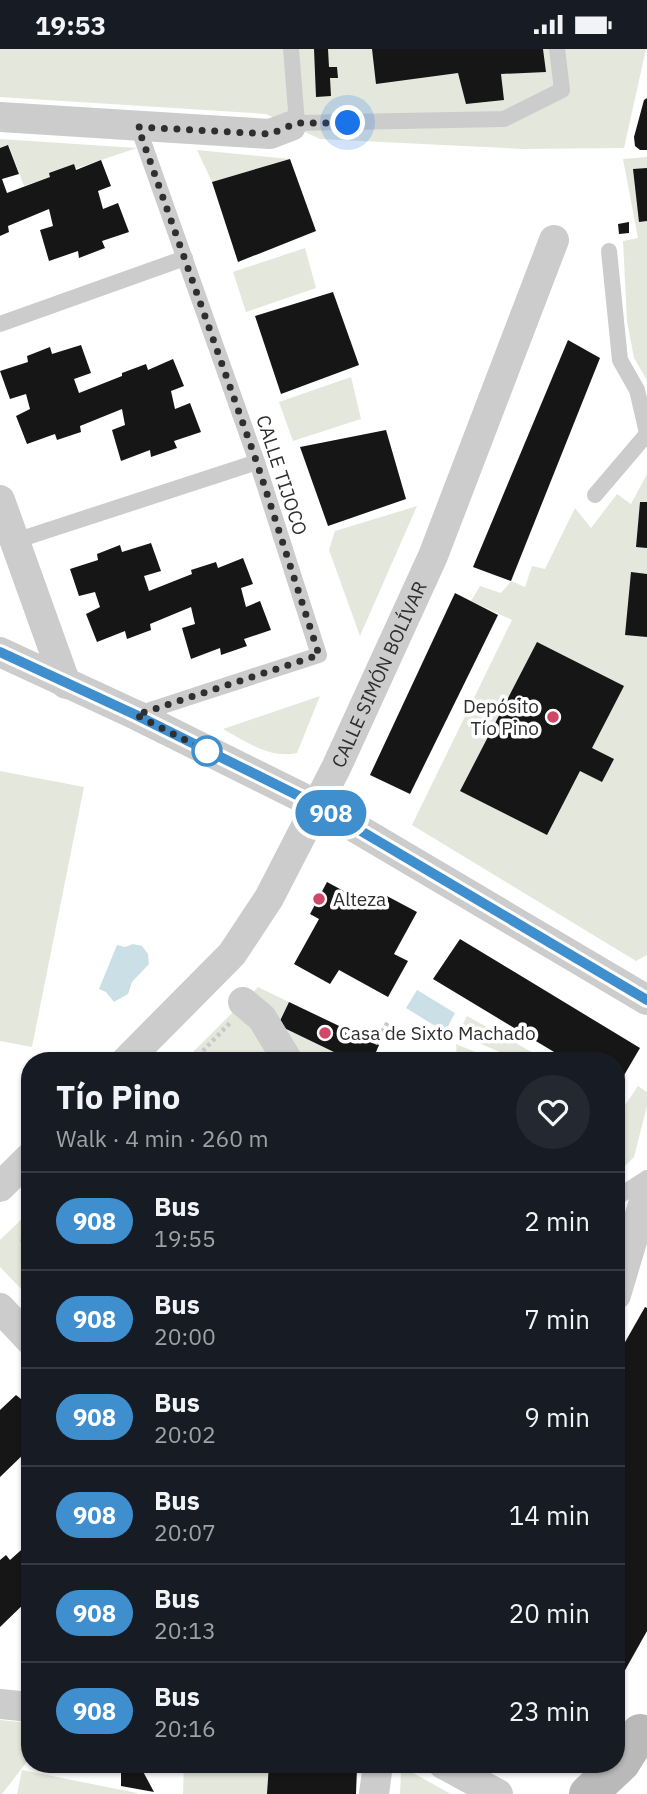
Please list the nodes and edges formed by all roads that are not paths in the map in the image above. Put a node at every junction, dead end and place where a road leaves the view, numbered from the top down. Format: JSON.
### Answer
{"nodes":[{"id":1,"x":291,"y":49,"type":"edge"},
{"id":2,"x":557,"y":49,"type":"edge"},
{"id":3,"x":0,"y":117,"type":"edge"},
{"id":4,"x":294,"y":125,"type":"junction"},
{"id":5,"x":138,"y":127,"type":"junction"},
{"id":6,"x":554,"y":240,"type":"dead end"},
{"id":7,"x":609,"y":251,"type":"dead end"},
{"id":8,"x":185,"y":258,"type":"junction"},
{"id":9,"x":0,"y":324,"type":"edge"},
{"id":10,"x":647,"y":434,"type":"edge"},
{"id":11,"x":257,"y":463,"type":"junction"},
{"id":12,"x":594,"y":495,"type":"dead end"},
{"id":13,"x":0,"y":500,"type":"edge"},
{"id":14,"x":15,"y":541,"type":"junction"},
{"id":15,"x":0,"y":652,"type":"edge"},
{"id":16,"x":66,"y":684,"type":"junction"},
{"id":17,"x":136,"y":715,"type":"junction"},
{"id":18,"x":317,"y":805,"type":"junction"},
{"id":19,"x":647,"y":1000,"type":"edge"},
{"id":20,"x":245,"y":1004,"type":"road end"},
{"id":21,"x":135,"y":1052,"type":"edge"},
{"id":22,"x":283,"y":1052,"type":"edge"},
{"id":23,"x":21,"y":1166,"type":"edge"},
{"id":24,"x":0,"y":1187,"type":"edge"},
{"id":25,"x":640,"y":1194,"type":"edge"},
{"id":26,"x":625,"y":1256,"type":"edge"},
{"id":27,"x":0,"y":1308,"type":"edge"},
{"id":28,"x":21,"y":1330,"type":"edge"},
{"id":29,"x":0,"y":1704,"type":"edge"},
{"id":30,"x":21,"y":1706,"type":"edge"},
{"id":31,"x":634,"y":1737,"type":"edge"},
{"id":32,"x":625,"y":1755,"type":"edge"},
{"id":33,"x":377,"y":1773,"type":"edge"},
{"id":34,"x":460,"y":1773,"type":"edge"},
{"id":35,"x":588,"y":1773,"type":"edge"},
{"id":36,"x":610,"y":1773,"type":"edge"},
{"id":37,"x":374,"y":1794,"type":"edge"},
{"id":38,"x":498,"y":1794,"type":"edge"},
{"id":39,"x":561,"y":1794,"type":"edge"},
{"id":40,"x":588,"y":1794,"type":"edge"}],
"edges":[{"from":1,"to":4,"type":"lane"},
{"from":2,"to":4,"type":"lane"},
{"from":3,"to":5,"type":"street"},
{"from":4,"to":5,"type":"street"},
{"from":5,"to":8,"type":"lane","name":"CALLE TIJOCO"},
{"from":6,"to":18,"type":"street","name":"CALLE SIMÓN BOLÍVAR"},
{"from":7,"to":10,"type":"lane"},
{"from":8,"to":9,"type":"lane"},
{"from":8,"to":11,"type":"lane","name":"CALLE TIJOCO"},
{"from":10,"to":12,"type":"lane"},
{"from":11,"to":14,"type":"lane"},
{"from":11,"to":17,"type":"lane","name":"CALLE TIJOCO"},
{"from":13,"to":14,"type":"street"},
{"from":14,"to":16,"type":"street"},
{"from":15,"to":16,"type":"street"},
{"from":16,"to":17,"type":"street"},
{"from":17,"to":18,"type":"street"},
{"from":18,"to":19,"type":"street"},
{"from":18,"to":21,"type":"street","name":"CALLE SIMÓN BOLÍVAR"},
{"from":20,"to":22,"type":"street"},
{"from":23,"to":24,"type":"street"},
{"from":25,"to":26,"type":"street"},
{"from":27,"to":28,"type":"street"},
{"from":29,"to":30,"type":"street"},
{"from":31,"to":32,"type":"main road"},
{"from":33,"to":37,"type":"street"},
{"from":34,"to":38,"type":"street"},
{"from":35,"to":39,"type":"main road"},
{"from":36,"to":40,"type":"main road"}]}
